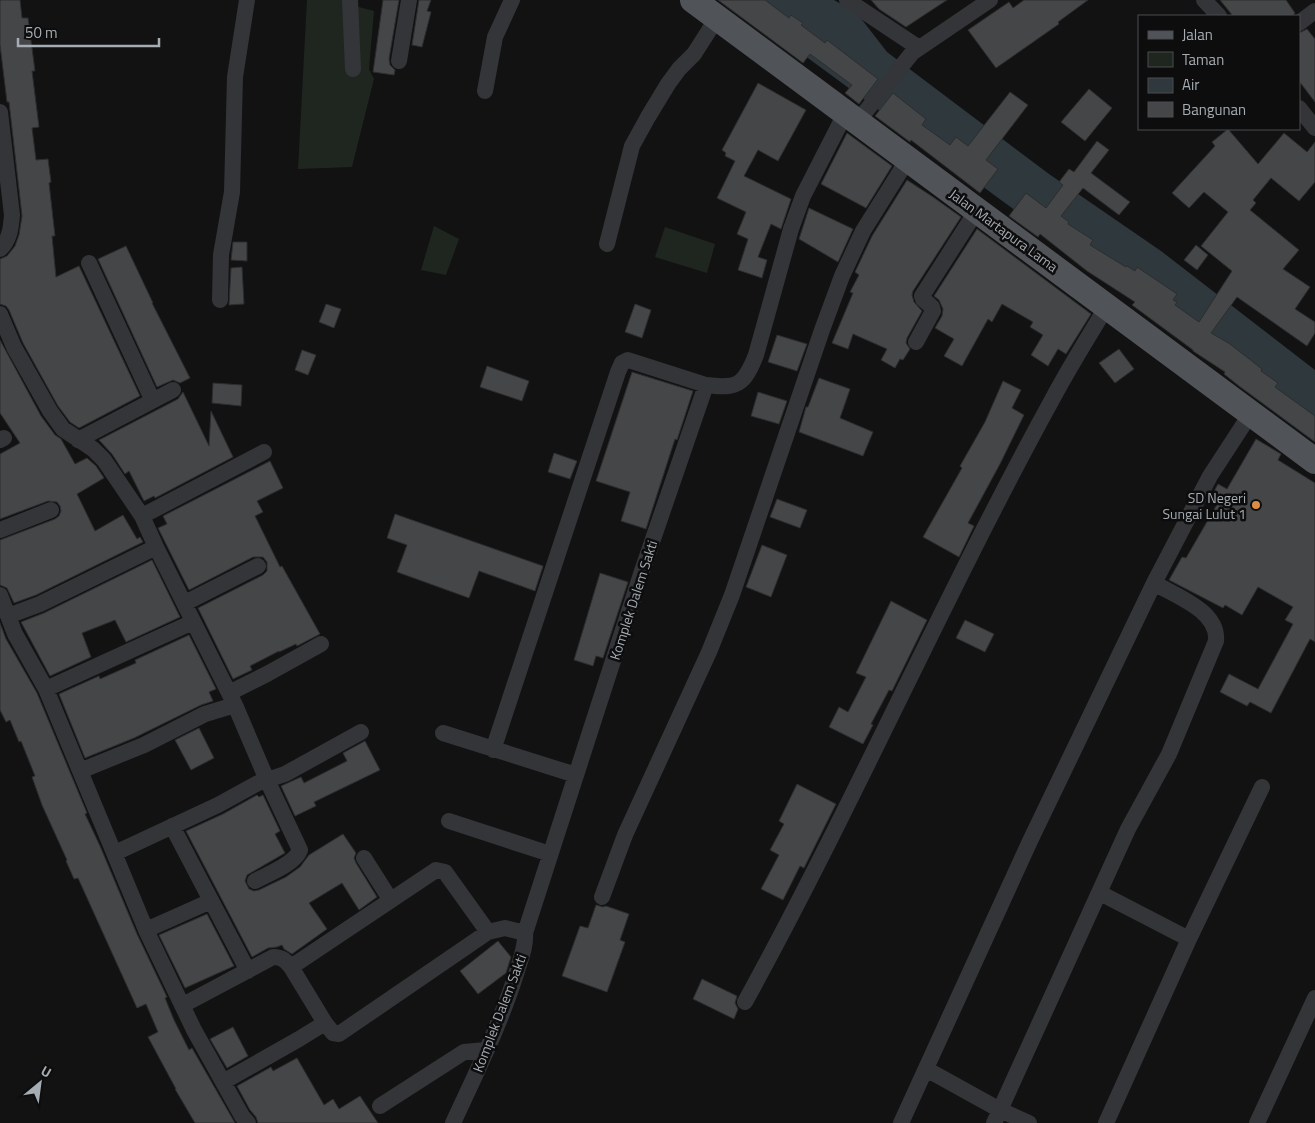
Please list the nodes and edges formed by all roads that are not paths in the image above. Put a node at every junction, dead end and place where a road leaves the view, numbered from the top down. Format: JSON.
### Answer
{"nodes":[{"id":1,"x":247,"y":0,"type":"edge"},
{"id":2,"x":350,"y":0,"type":"edge"},
{"id":3,"x":409,"y":0,"type":"edge"},
{"id":4,"x":512,"y":0,"type":"edge"},
{"id":5,"x":693,"y":0,"type":"edge"},
{"id":6,"x":847,"y":0,"type":"edge"},
{"id":7,"x":1204,"y":0,"type":"edge"},
{"id":8,"x":979,"y":3,"type":"edge"},
{"id":9,"x":1315,"y":11,"type":"edge"},
{"id":10,"x":1218,"y":15,"type":"edge"},
{"id":11,"x":717,"y":18,"type":"junction"},
{"id":12,"x":1300,"y":22,"type":"edge"},
{"id":13,"x":915,"y":50,"type":"junction"},
{"id":14,"x":398,"y":61,"type":"dead end"},
{"id":15,"x":353,"y":69,"type":"dead end"},
{"id":16,"x":485,"y":91,"type":"dead end"},
{"id":17,"x":1300,"y":109,"type":"edge"},
{"id":18,"x":0,"y":112,"type":"edge"},
{"id":19,"x":857,"y":115,"type":"junction"},
{"id":20,"x":1314,"y":124,"type":"edge"},
{"id":21,"x":908,"y":159,"type":"junction"},
{"id":22,"x":977,"y":210,"type":"junction"},
{"id":23,"x":607,"y":244,"type":"dead end"},
{"id":24,"x":0,"y":249,"type":"edge"},
{"id":25,"x":89,"y":263,"type":"dead end"},
{"id":26,"x":220,"y":300,"type":"dead end"},
{"id":27,"x":1107,"y":306,"type":"junction"},
{"id":28,"x":0,"y":314,"type":"edge"},
{"id":29,"x":916,"y":342,"type":"dead end"},
{"id":30,"x":706,"y":386,"type":"junction"},
{"id":31,"x":173,"y":390,"type":"dead end"},
{"id":32,"x":152,"y":399,"type":"junction"},
{"id":33,"x":1251,"y":413,"type":"junction"},
{"id":34,"x":78,"y":440,"type":"junction"},
{"id":35,"x":264,"y":452,"type":"dead end"},
{"id":36,"x":1315,"y":461,"type":"edge"},
{"id":37,"x":51,"y":510,"type":"dead end"},
{"id":38,"x":142,"y":516,"type":"junction"},
{"id":39,"x":0,"y":530,"type":"edge"},
{"id":40,"x":156,"y":548,"type":"junction"},
{"id":41,"x":258,"y":566,"type":"dead end"},
{"id":42,"x":1154,"y":584,"type":"junction"},
{"id":43,"x":0,"y":596,"type":"edge"},
{"id":44,"x":185,"y":603,"type":"junction"},
{"id":45,"x":8,"y":616,"type":"junction"},
{"id":46,"x":193,"y":622,"type":"junction"},
{"id":47,"x":321,"y":644,"type":"dead end"},
{"id":48,"x":46,"y":689,"type":"junction"},
{"id":49,"x":232,"y":699,"type":"junction"},
{"id":50,"x":361,"y":732,"type":"dead end"},
{"id":51,"x":444,"y":733,"type":"dead end"},
{"id":52,"x":493,"y":750,"type":"junction"},
{"id":53,"x":80,"y":771,"type":"junction"},
{"id":54,"x":576,"y":775,"type":"junction"},
{"id":55,"x":267,"y":780,"type":"junction"},
{"id":56,"x":1262,"y":787,"type":"dead end"},
{"id":57,"x":449,"y":821,"type":"dead end"},
{"id":58,"x":172,"y":826,"type":"junction"},
{"id":59,"x":115,"y":853,"type":"junction"},
{"id":60,"x":550,"y":854,"type":"junction"},
{"id":61,"x":364,"y":858,"type":"dead end"},
{"id":62,"x":255,"y":881,"type":"dead end"},
{"id":63,"x":1100,"y":893,"type":"junction"},
{"id":64,"x":602,"y":897,"type":"dead end"},
{"id":65,"x":390,"y":899,"type":"junction"},
{"id":66,"x":211,"y":902,"type":"junction"},
{"id":67,"x":146,"y":930,"type":"junction"},
{"id":68,"x":488,"y":932,"type":"junction"},
{"id":69,"x":525,"y":933,"type":"junction"},
{"id":70,"x":1189,"y":939,"type":"junction"},
{"id":71,"x":291,"y":967,"type":"junction"},
{"id":72,"x":248,"y":971,"type":"junction"},
{"id":73,"x":1315,"y":998,"type":"edge"},
{"id":74,"x":745,"y":1002,"type":"dead end"},
{"id":75,"x":183,"y":1005,"type":"junction"},
{"id":76,"x":325,"y":1023,"type":"junction"},
{"id":77,"x":486,"y":1050,"type":"junction"},
{"id":78,"x":926,"y":1069,"type":"junction"},
{"id":79,"x":223,"y":1082,"type":"junction"},
{"id":80,"x":380,"y":1106,"type":"dead end"},
{"id":81,"x":997,"y":1117,"type":"edge"},
{"id":82,"x":248,"y":1123,"type":"edge"},
{"id":83,"x":453,"y":1123,"type":"edge"},
{"id":84,"x":901,"y":1123,"type":"edge"},
{"id":85,"x":1029,"y":1123,"type":"edge"},
{"id":86,"x":1106,"y":1123,"type":"edge"},
{"id":87,"x":1257,"y":1123,"type":"edge"}],
"edges":[{"from":1,"to":26,"type":"street"},
{"from":2,"to":15,"type":"street"},
{"from":3,"to":14,"type":"street"},
{"from":4,"to":16,"type":"street"},
{"from":5,"to":11,"type":"main road","name":"Jalan Martapura Lama"},
{"from":6,"to":13,"type":"street"},
{"from":7,"to":10,"type":"street"},
{"from":8,"to":13,"type":"street"},
{"from":9,"to":12,"type":"street"},
{"from":11,"to":19,"type":"main road","name":"Jalan Martapura Lama"},
{"from":11,"to":23,"type":"street"},
{"from":13,"to":19,"type":"street"},
{"from":17,"to":20,"type":"street"},
{"from":18,"to":24,"type":"street"},
{"from":19,"to":21,"type":"main road","name":"Jalan Martapura Lama"},
{"from":19,"to":30,"type":"street"},
{"from":21,"to":22,"type":"main road","name":"Jalan Martapura Lama"},
{"from":21,"to":64,"type":"street"},
{"from":22,"to":27,"type":"main road","name":"Jalan Martapura Lama"},
{"from":22,"to":29,"type":"street"},
{"from":25,"to":32,"type":"street"},
{"from":27,"to":33,"type":"main road","name":"Jalan Martapura Lama"},
{"from":27,"to":74,"type":"street"},
{"from":28,"to":34,"type":"street"},
{"from":30,"to":52,"type":"street"},
{"from":30,"to":54,"type":"street","name":"Komplek Dalem Sakti"},
{"from":31,"to":32,"type":"street"},
{"from":32,"to":34,"type":"street"},
{"from":33,"to":36,"type":"main road","name":"Jalan Martapura Lama"},
{"from":33,"to":42,"type":"street"},
{"from":34,"to":38,"type":"street"},
{"from":35,"to":38,"type":"street"},
{"from":37,"to":39,"type":"street"},
{"from":38,"to":40,"type":"street"},
{"from":40,"to":44,"type":"street"},
{"from":40,"to":45,"type":"street"},
{"from":41,"to":44,"type":"street"},
{"from":42,"to":63,"type":"street"},
{"from":42,"to":78,"type":"street"},
{"from":43,"to":45,"type":"street"},
{"from":44,"to":46,"type":"street"},
{"from":45,"to":48,"type":"street"},
{"from":46,"to":48,"type":"street"},
{"from":46,"to":49,"type":"street"},
{"from":47,"to":49,"type":"street"},
{"from":48,"to":53,"type":"street"},
{"from":49,"to":53,"type":"street"},
{"from":49,"to":55,"type":"street"},
{"from":50,"to":55,"type":"street"},
{"from":51,"to":52,"type":"street"},
{"from":52,"to":54,"type":"street"},
{"from":53,"to":59,"type":"street"},
{"from":54,"to":60,"type":"street","name":"Komplek Dalem Sakti"},
{"from":55,"to":58,"type":"street"},
{"from":55,"to":62,"type":"street"},
{"from":56,"to":70,"type":"street"},
{"from":57,"to":60,"type":"street"},
{"from":58,"to":59,"type":"street"},
{"from":58,"to":66,"type":"street"},
{"from":59,"to":67,"type":"street"},
{"from":60,"to":69,"type":"street","name":"Komplek Dalem Sakti"},
{"from":61,"to":65,"type":"street"},
{"from":63,"to":70,"type":"street"},
{"from":63,"to":81,"type":"street"},
{"from":65,"to":68,"type":"street"},
{"from":65,"to":71,"type":"street"},
{"from":66,"to":67,"type":"street"},
{"from":66,"to":72,"type":"street"},
{"from":67,"to":75,"type":"street"},
{"from":68,"to":69,"type":"street"},
{"from":68,"to":76,"type":"street"},
{"from":69,"to":77,"type":"street","name":"Komplek Dalem Sakti"},
{"from":70,"to":86,"type":"street"},
{"from":71,"to":72,"type":"street"},
{"from":71,"to":76,"type":"street"},
{"from":72,"to":75,"type":"street"},
{"from":73,"to":87,"type":"street"},
{"from":75,"to":79,"type":"street"},
{"from":76,"to":79,"type":"street"},
{"from":77,"to":80,"type":"street"},
{"from":77,"to":83,"type":"street","name":"Komplek Dalem Sakti"},
{"from":78,"to":81,"type":"street"},
{"from":78,"to":84,"type":"street"},
{"from":79,"to":82,"type":"street"},
{"from":81,"to":85,"type":"street"}]}
